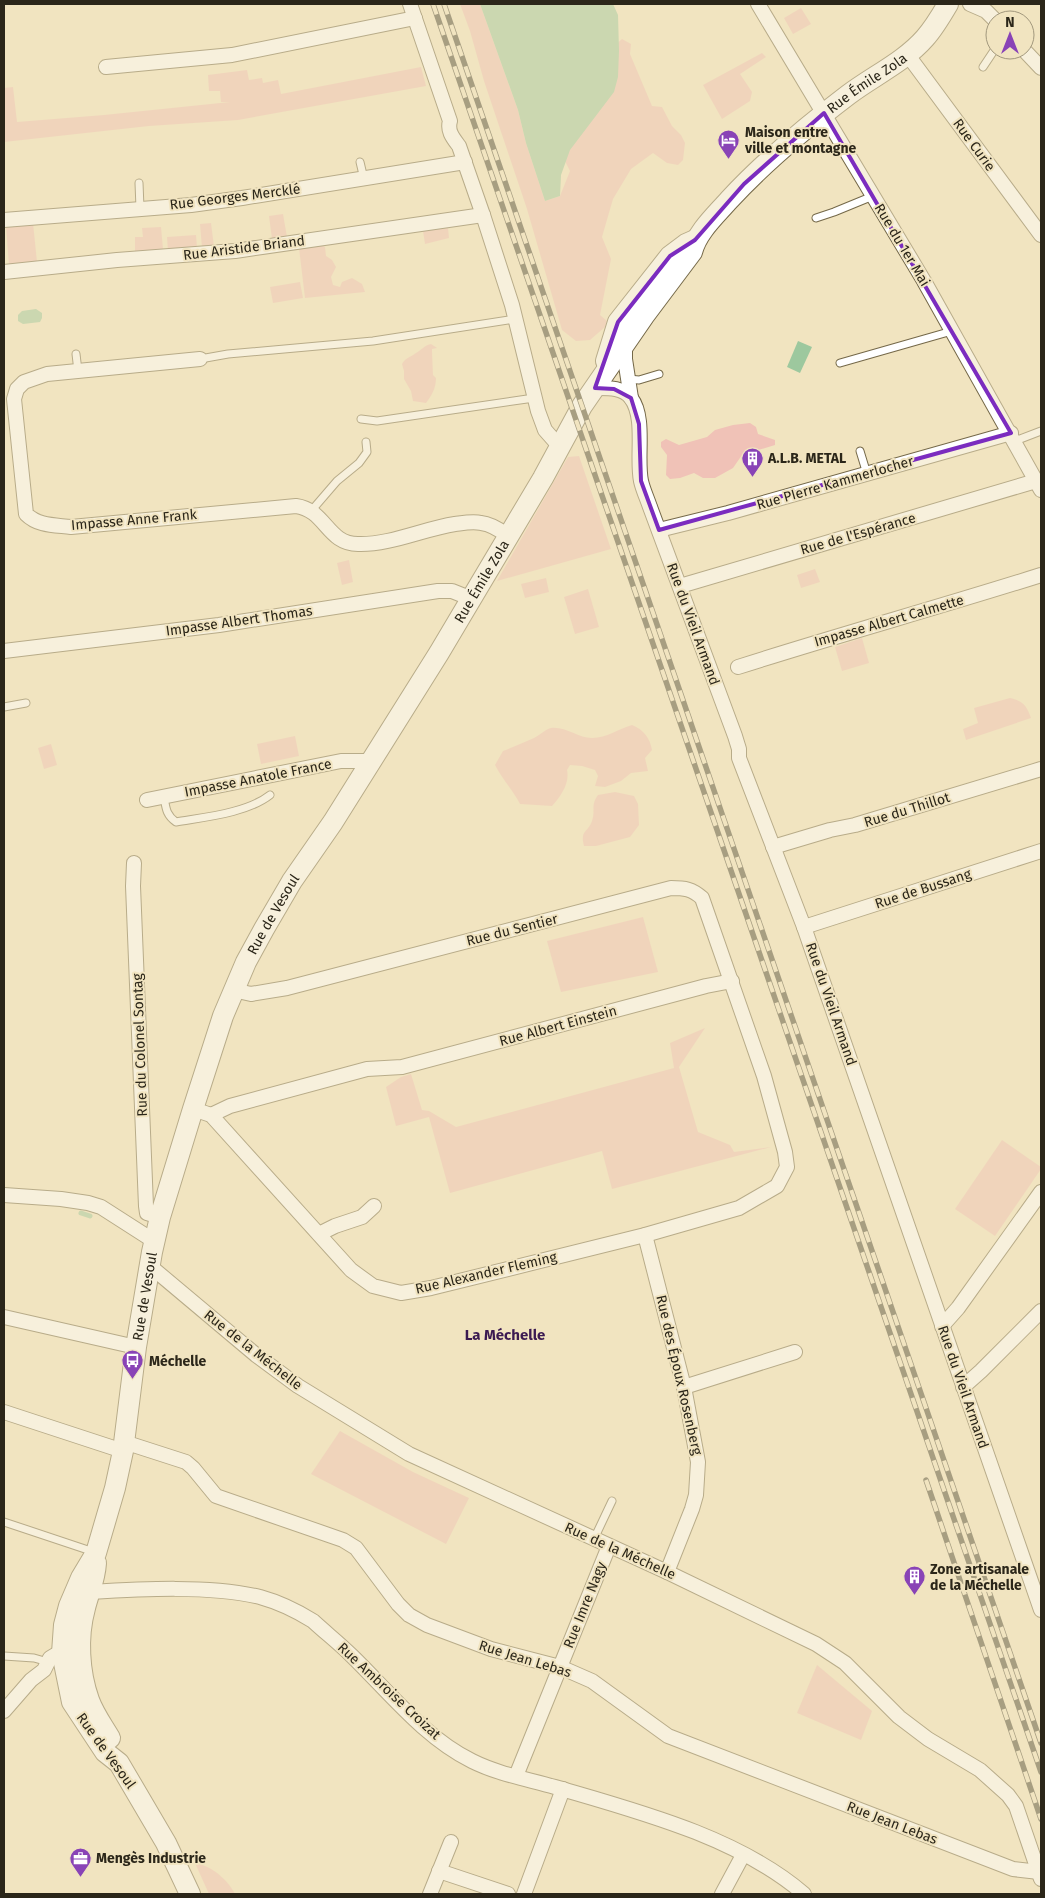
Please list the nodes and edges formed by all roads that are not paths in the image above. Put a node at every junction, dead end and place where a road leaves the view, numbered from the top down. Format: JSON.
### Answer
{"nodes":[{"id":1,"x":410,"y":4,"type":"edge"},
{"id":2,"x":758,"y":4,"type":"edge"},
{"id":3,"x":948,"y":4,"type":"edge"},
{"id":4,"x":970,"y":4,"type":"edge"},
{"id":5,"x":985,"y":11,"type":"edge"},
{"id":6,"x":416,"y":18,"type":"junction"},
{"id":7,"x":907,"y":54,"type":"junction"},
{"id":8,"x":988,"y":60,"type":"edge"},
{"id":9,"x":106,"y":67,"type":"dead end"},
{"id":10,"x":983,"y":67,"type":"dead end"},
{"id":11,"x":824,"y":114,"type":"junction"},
{"id":12,"x":360,"y":162,"type":"dead end"},
{"id":13,"x":465,"y":162,"type":"junction"},
{"id":14,"x":364,"y":179,"type":"junction"},
{"id":15,"x":139,"y":183,"type":"dead end"},
{"id":16,"x":873,"y":196,"type":"junction"},
{"id":17,"x":140,"y":208,"type":"junction"},
{"id":18,"x":483,"y":215,"type":"junction"},
{"id":19,"x":816,"y":218,"type":"dead end"},
{"id":20,"x":4,"y":220,"type":"edge"},
{"id":21,"x":1041,"y":235,"type":"edge"},
{"id":22,"x":690,"y":242,"type":"junction"},
{"id":23,"x":4,"y":272,"type":"edge"},
{"id":24,"x":516,"y":319,"type":"junction"},
{"id":25,"x":952,"y":330,"type":"junction"},
{"id":26,"x":625,"y":345,"type":"junction"},
{"id":27,"x":76,"y":354,"type":"dead end"},
{"id":28,"x":200,"y":359,"type":"joint"},
{"id":29,"x":840,"y":363,"type":"dead end"},
{"id":30,"x":78,"y":371,"type":"junction"},
{"id":31,"x":659,"y":374,"type":"dead end"},
{"id":32,"x":628,"y":379,"type":"junction"},
{"id":33,"x":598,"y":381,"type":"junction"},
{"id":34,"x":534,"y":398,"type":"junction"},
{"id":35,"x":631,"y":398,"type":"junction"},
{"id":36,"x":361,"y":419,"type":"dead end"},
{"id":37,"x":1041,"y":431,"type":"edge"},
{"id":38,"x":1013,"y":437,"type":"junction"},
{"id":39,"x":366,"y":442,"type":"dead end"},
{"id":40,"x":560,"y":447,"type":"junction"},
{"id":41,"x":860,"y":451,"type":"dead end"},
{"id":42,"x":867,"y":474,"type":"junction"},
{"id":43,"x":1039,"y":486,"type":"edge"},
{"id":44,"x":312,"y":510,"type":"junction"},
{"id":45,"x":659,"y":530,"type":"junction"},
{"id":46,"x":508,"y":536,"type":"junction"},
{"id":47,"x":1041,"y":575,"type":"edge"},
{"id":48,"x":680,"y":586,"type":"junction"},
{"id":49,"x":472,"y":598,"type":"junction"},
{"id":50,"x":4,"y":651,"type":"edge"},
{"id":51,"x":738,"y":667,"type":"dead end"},
{"id":52,"x":26,"y":703,"type":"dead end"},
{"id":53,"x":4,"y":707,"type":"edge"},
{"id":54,"x":370,"y":761,"type":"junction"},
{"id":55,"x":1041,"y":769,"type":"edge"},
{"id":56,"x":356,"y":786,"type":"joint"},
{"id":57,"x":270,"y":794,"type":"dead end"},
{"id":58,"x":164,"y":796,"type":"junction"},
{"id":59,"x":147,"y":800,"type":"dead end"},
{"id":60,"x":772,"y":847,"type":"junction"},
{"id":61,"x":1041,"y":851,"type":"edge"},
{"id":62,"x":134,"y":863,"type":"dead end"},
{"id":63,"x":804,"y":927,"type":"junction"},
{"id":64,"x":732,"y":981,"type":"junction"},
{"id":65,"x":234,"y":990,"type":"junction"},
{"id":66,"x":202,"y":1112,"type":"junction"},
{"id":67,"x":1041,"y":1192,"type":"edge"},
{"id":68,"x":4,"y":1195,"type":"edge"},
{"id":69,"x":374,"y":1206,"type":"dead end"},
{"id":70,"x":160,"y":1217,"type":"junction"},
{"id":71,"x":319,"y":1234,"type":"junction"},
{"id":72,"x":645,"y":1235,"type":"junction"},
{"id":73,"x":154,"y":1241,"type":"junction"},
{"id":74,"x":150,"y":1266,"type":"junction"},
{"id":75,"x":1041,"y":1310,"type":"edge"},
{"id":76,"x":4,"y":1318,"type":"edge"},
{"id":77,"x":942,"y":1326,"type":"junction"},
{"id":78,"x":136,"y":1347,"type":"junction"},
{"id":79,"x":795,"y":1352,"type":"dead end"},
{"id":80,"x":684,"y":1387,"type":"junction"},
{"id":81,"x":963,"y":1387,"type":"junction"},
{"id":82,"x":4,"y":1412,"type":"edge"},
{"id":83,"x":123,"y":1447,"type":"junction"},
{"id":84,"x":612,"y":1501,"type":"dead end"},
{"id":85,"x":4,"y":1522,"type":"edge"},
{"id":86,"x":594,"y":1539,"type":"junction"},
{"id":87,"x":609,"y":1546,"type":"junction"},
{"id":88,"x":96,"y":1553,"type":"junction"},
{"id":89,"x":668,"y":1572,"type":"junction"},
{"id":90,"x":85,"y":1585,"type":"junction"},
{"id":91,"x":1041,"y":1610,"type":"edge"},
{"id":92,"x":4,"y":1656,"type":"edge"},
{"id":93,"x":63,"y":1656,"type":"junction"},
{"id":94,"x":560,"y":1667,"type":"junction"},
{"id":95,"x":4,"y":1711,"type":"edge"},
{"id":96,"x":516,"y":1776,"type":"junction"},
{"id":97,"x":563,"y":1789,"type":"junction"},
{"id":98,"x":451,"y":1842,"type":"dead end"},
{"id":99,"x":743,"y":1855,"type":"junction"},
{"id":100,"x":439,"y":1871,"type":"junction"},
{"id":101,"x":1040,"y":1876,"type":"edge"},
{"id":102,"x":190,"y":1894,"type":"edge"},
{"id":103,"x":430,"y":1894,"type":"edge"},
{"id":104,"x":508,"y":1894,"type":"edge"},
{"id":105,"x":524,"y":1894,"type":"edge"},
{"id":106,"x":722,"y":1894,"type":"edge"},
{"id":107,"x":804,"y":1894,"type":"edge"}],
"edges":[{"from":1,"to":6,"type":"street"},
{"from":2,"to":11,"type":"street","name":"Rue du 1er Mai"},
{"from":3,"to":7,"type":"street","name":"Rue Émile Zola"},
{"from":4,"to":5,"type":"street"},
{"from":6,"to":9,"type":"street"},
{"from":6,"to":13,"type":"street"},
{"from":7,"to":11,"type":"street","name":"Rue Émile Zola"},
{"from":7,"to":21,"type":"street","name":"Rue Curie"},
{"from":8,"to":10,"type":"lane"},
{"from":11,"to":16,"type":"street","name":"Rue du 1er Mai"},
{"from":11,"to":22,"type":"street","name":"Rue Émile Zola"},
{"from":12,"to":14,"type":"lane"},
{"from":13,"to":14,"type":"street","name":"Rue Georges Mercklé"},
{"from":13,"to":18,"type":"street"},
{"from":14,"to":17,"type":"street","name":"Rue Georges Mercklé"},
{"from":15,"to":17,"type":"lane"},
{"from":16,"to":19,"type":"lane"},
{"from":16,"to":25,"type":"street","name":"Rue du 1er Mai"},
{"from":17,"to":20,"type":"street","name":"Rue Georges Mercklé"},
{"from":18,"to":23,"type":"street","name":"Rue Aristide Briand"},
{"from":18,"to":24,"type":"street"},
{"from":22,"to":26,"type":"street","name":"Rue Émile Zola"},
{"from":22,"to":33,"type":"street","name":"Rue Émile Zola"},
{"from":24,"to":28,"type":"lane"},
{"from":24,"to":34,"type":"street"},
{"from":25,"to":29,"type":"lane"},
{"from":25,"to":38,"type":"street","name":"Rue du 1er Mai"},
{"from":26,"to":32,"type":"street","name":"Rue du Vieil Armand"},
{"from":26,"to":33,"type":"street","name":"Rue Émile Zola"},
{"from":27,"to":30,"type":"lane"},
{"from":28,"to":30,"type":"street","name":"Impasse Anne Frank"},
{"from":30,"to":44,"type":"street","name":"Impasse Anne Frank"},
{"from":31,"to":32,"type":"lane"},
{"from":32,"to":35,"type":"street","name":"Rue du Vieil Armand"},
{"from":33,"to":35,"type":"street"},
{"from":33,"to":40,"type":"street","name":"Rue Émile Zola"},
{"from":34,"to":36,"type":"lane"},
{"from":34,"to":40,"type":"street"},
{"from":35,"to":45,"type":"street","name":"Rue du Vieil Armand"},
{"from":37,"to":38,"type":"lane"},
{"from":38,"to":42,"type":"street","name":"Rue PIerre Kammerlocher"},
{"from":38,"to":43,"type":"street","name":"Rue du 1er Mai"},
{"from":39,"to":44,"type":"lane"},
{"from":40,"to":46,"type":"street","name":"Rue Émile Zola"},
{"from":41,"to":42,"type":"lane"},
{"from":42,"to":45,"type":"street","name":"Rue PIerre Kammerlocher"},
{"from":43,"to":48,"type":"street","name":"Rue de l'Espérance"},
{"from":44,"to":46,"type":"street"},
{"from":45,"to":48,"type":"street","name":"Rue du Vieil Armand"},
{"from":46,"to":49,"type":"street","name":"Rue Émile Zola"},
{"from":47,"to":51,"type":"street","name":"Impasse Albert Calmette"},
{"from":48,"to":60,"type":"street","name":"Rue du Vieil Armand"},
{"from":49,"to":50,"type":"street","name":"Impasse Albert Thomas"},
{"from":49,"to":54,"type":"street","name":"Rue Émile Zola"},
{"from":52,"to":53,"type":"lane"},
{"from":54,"to":56,"type":"street","name":"Rue Émile Zola"},
{"from":54,"to":58,"type":"street","name":"Impasse Anatole France"},
{"from":55,"to":60,"type":"street","name":"Rue du Thillot"},
{"from":56,"to":65,"type":"street","name":"Rue de Vesoul"},
{"from":57,"to":58,"type":"lane"},
{"from":58,"to":59,"type":"street","name":"Impasse Anatole France"},
{"from":60,"to":63,"type":"street","name":"Rue du Vieil Armand"},
{"from":61,"to":63,"type":"street","name":"Rue de Bussang"},
{"from":62,"to":70,"type":"street","name":"Rue du Colonel Sontag"},
{"from":63,"to":77,"type":"street","name":"Rue du Vieil Armand"},
{"from":64,"to":65,"type":"street","name":"Rue du Sentier"},
{"from":64,"to":66,"type":"street","name":"Rue Albert Einstein"},
{"from":64,"to":72,"type":"street","name":"Rue Alexander Fleming"},
{"from":65,"to":66,"type":"street","name":"Rue de Vesoul"},
{"from":66,"to":70,"type":"street","name":"Rue de Vesoul"},
{"from":66,"to":71,"type":"street","name":"Rue Alexander Fleming"},
{"from":67,"to":77,"type":"street"},
{"from":68,"to":73,"type":"street"},
{"from":69,"to":71,"type":"street"},
{"from":70,"to":73,"type":"street","name":"Rue de Vesoul"},
{"from":71,"to":72,"type":"street","name":"Rue Alexander Fleming"},
{"from":72,"to":80,"type":"street","name":"Rue des Époux Rosenberg"},
{"from":73,"to":74,"type":"street","name":"Rue de Vesoul"},
{"from":74,"to":78,"type":"street","name":"Rue de Vesoul"},
{"from":74,"to":86,"type":"street","name":"Rue de la Méchelle"},
{"from":75,"to":81,"type":"street"},
{"from":76,"to":78,"type":"street"},
{"from":77,"to":81,"type":"street","name":"Rue du Vieil Armand"},
{"from":78,"to":83,"type":"street","name":"Rue de Vesoul"},
{"from":79,"to":80,"type":"street"},
{"from":80,"to":89,"type":"street","name":"Rue des Époux Rosenberg"},
{"from":81,"to":91,"type":"street","name":"Rue du Vieil Armand"},
{"from":82,"to":83,"type":"street","name":"Rue Jean Lebas"},
{"from":83,"to":88,"type":"street","name":"Rue de Vesoul"},
{"from":83,"to":94,"type":"street","name":"Rue Jean Lebas"},
{"from":84,"to":86,"type":"lane"},
{"from":85,"to":88,"type":"lane"},
{"from":86,"to":87,"type":"street","name":"Rue de la Méchelle"},
{"from":87,"to":89,"type":"street","name":"Rue de la Méchelle"},
{"from":87,"to":94,"type":"street","name":"Rue Imre Nagy"},
{"from":88,"to":90,"type":"street","name":"Rue de Vesoul"},
{"from":89,"to":101,"type":"street","name":"Rue de la Méchelle"},
{"from":90,"to":93,"type":"street","name":"Rue de Vesoul"},
{"from":90,"to":96,"type":"street","name":"Rue Ambroise Croizat"},
{"from":92,"to":93,"type":"lane"},
{"from":93,"to":95,"type":"street"},
{"from":93,"to":102,"type":"street","name":"Rue de Vesoul"},
{"from":94,"to":96,"type":"street","name":"Rue Imre Nagy"},
{"from":94,"to":101,"type":"street","name":"Rue Jean Lebas"},
{"from":96,"to":97,"type":"street","name":"Rue Ambroise Croizat"},
{"from":97,"to":99,"type":"street","name":"Rue Ambroise Croizat"},
{"from":97,"to":105,"type":"street"},
{"from":98,"to":100,"type":"street"},
{"from":99,"to":106,"type":"street"},
{"from":99,"to":107,"type":"street","name":"Rue Ambroise Croizat"},
{"from":100,"to":103,"type":"street"},
{"from":100,"to":104,"type":"street"}]}
